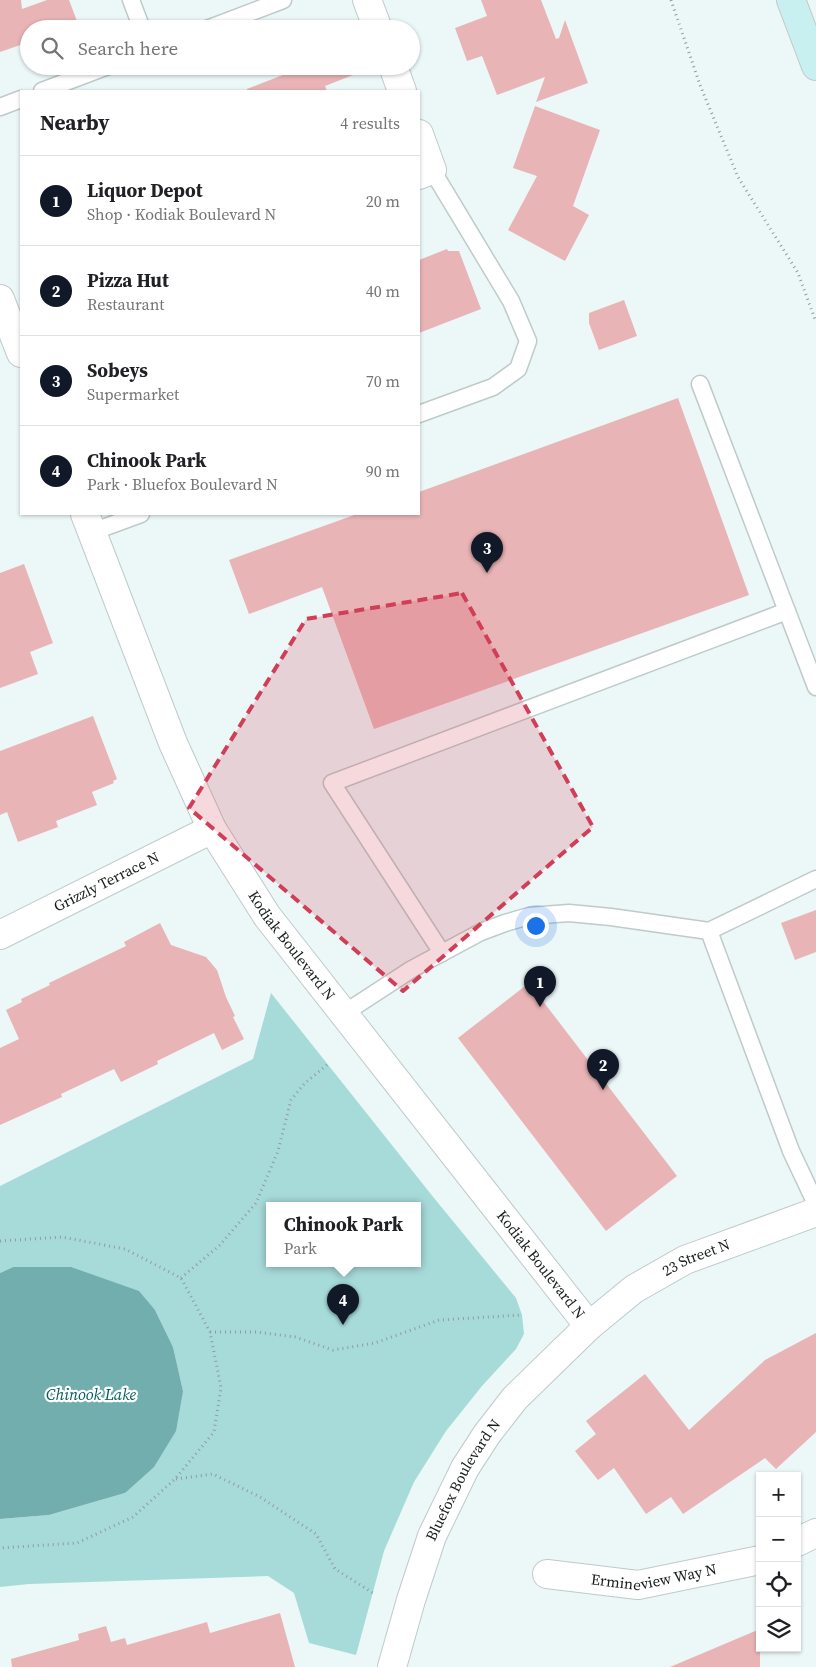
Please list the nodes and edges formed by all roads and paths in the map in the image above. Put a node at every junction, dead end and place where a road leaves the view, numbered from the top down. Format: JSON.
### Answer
{"nodes":[{"id":1,"x":131,"y":0,"type":"edge"},
{"id":2,"x":283,"y":0,"type":"edge"},
{"id":3,"x":367,"y":0,"type":"edge"},
{"id":4,"x":671,"y":0,"type":"edge"},
{"id":5,"x":791,"y":0,"type":"edge"},
{"id":6,"x":139,"y":20,"type":"edge"},
{"id":7,"x":231,"y":20,"type":"edge"},
{"id":8,"x":375,"y":20,"type":"edge"},
{"id":9,"x":816,"y":66,"type":"edge"},
{"id":10,"x":84,"y":75,"type":"edge"},
{"id":11,"x":396,"y":75,"type":"edge"},
{"id":12,"x":45,"y":90,"type":"edge"},
{"id":13,"x":402,"y":90,"type":"edge"},
{"id":14,"x":20,"y":99,"type":"edge"},
{"id":15,"x":0,"y":107,"type":"edge"},
{"id":16,"x":420,"y":139,"type":"edge"},
{"id":17,"x":426,"y":172,"type":"edge"},
{"id":18,"x":0,"y":299,"type":"edge"},
{"id":19,"x":816,"y":322,"type":"edge"},
{"id":20,"x":18,"y":337,"type":"edge"},
{"id":21,"x":700,"y":384,"type":"dead end"},
{"id":22,"x":420,"y":414,"type":"edge"},
{"id":23,"x":135,"y":515,"type":"edge"},
{"id":24,"x":88,"y":523,"type":"edge"},
{"id":25,"x":787,"y":611,"type":"junction"},
{"id":26,"x":816,"y":687,"type":"edge"},
{"id":27,"x":212,"y":829,"type":"junction"},
{"id":28,"x":816,"y":879,"type":"edge"},
{"id":29,"x":709,"y":931,"type":"junction"},
{"id":30,"x":0,"y":935,"type":"edge"},
{"id":31,"x":442,"y":953,"type":"junction"},
{"id":32,"x":343,"y":1014,"type":"junction"},
{"id":33,"x":328,"y":1064,"type":"dead end"},
{"id":34,"x":816,"y":1204,"type":"edge"},
{"id":35,"x":816,"y":1212,"type":"edge"},
{"id":36,"x":0,"y":1241,"type":"edge"},
{"id":37,"x":181,"y":1278,"type":"junction"},
{"id":38,"x":522,"y":1315,"type":"dead end"},
{"id":39,"x":589,"y":1326,"type":"junction"},
{"id":40,"x":210,"y":1332,"type":"junction"},
{"id":41,"x":175,"y":1479,"type":"junction"},
{"id":42,"x":816,"y":1533,"type":"edge"},
{"id":43,"x":801,"y":1540,"type":"edge"},
{"id":44,"x":0,"y":1548,"type":"edge"},
{"id":45,"x":756,"y":1561,"type":"edge"},
{"id":46,"x":547,"y":1574,"type":"dead end"},
{"id":47,"x":373,"y":1593,"type":"dead end"},
{"id":48,"x":392,"y":1667,"type":"edge"}],
"edges":[{"from":1,"to":6,"type":"lane"},
{"from":2,"to":7,"type":"lane"},
{"from":3,"to":8,"type":"street"},
{"from":4,"to":19,"type":"path"},
{"from":5,"to":9,"type":"main road"},
{"from":10,"to":12,"type":"lane"},
{"from":11,"to":13,"type":"street"},
{"from":14,"to":15,"type":"lane"},
{"from":16,"to":17,"type":"street"},
{"from":17,"to":22,"type":"lane"},
{"from":18,"to":20,"type":"street"},
{"from":21,"to":25,"type":"lane"},
{"from":23,"to":24,"type":"lane"},
{"from":24,"to":27,"type":"street","name":"Kodiak Boulevard N"},
{"from":25,"to":26,"type":"lane"},
{"from":25,"to":31,"type":"lane"},
{"from":27,"to":30,"type":"street","name":"Grizzly Terrace N"},
{"from":27,"to":32,"type":"street","name":"Kodiak Boulevard N"},
{"from":28,"to":29,"type":"lane"},
{"from":29,"to":31,"type":"lane"},
{"from":29,"to":34,"type":"lane"},
{"from":31,"to":32,"type":"lane"},
{"from":32,"to":39,"type":"street","name":"Kodiak Boulevard N"},
{"from":33,"to":37,"type":"path"},
{"from":35,"to":39,"type":"street","name":"23 Street N"},
{"from":36,"to":37,"type":"path"},
{"from":37,"to":40,"type":"path"},
{"from":38,"to":40,"type":"path"},
{"from":39,"to":48,"type":"street","name":"Bluefox Boulevard N"},
{"from":40,"to":41,"type":"path"},
{"from":41,"to":44,"type":"path"},
{"from":41,"to":47,"type":"path"},
{"from":42,"to":43,"type":"street"},
{"from":45,"to":46,"type":"street","name":"Ermineview Way N"}]}
